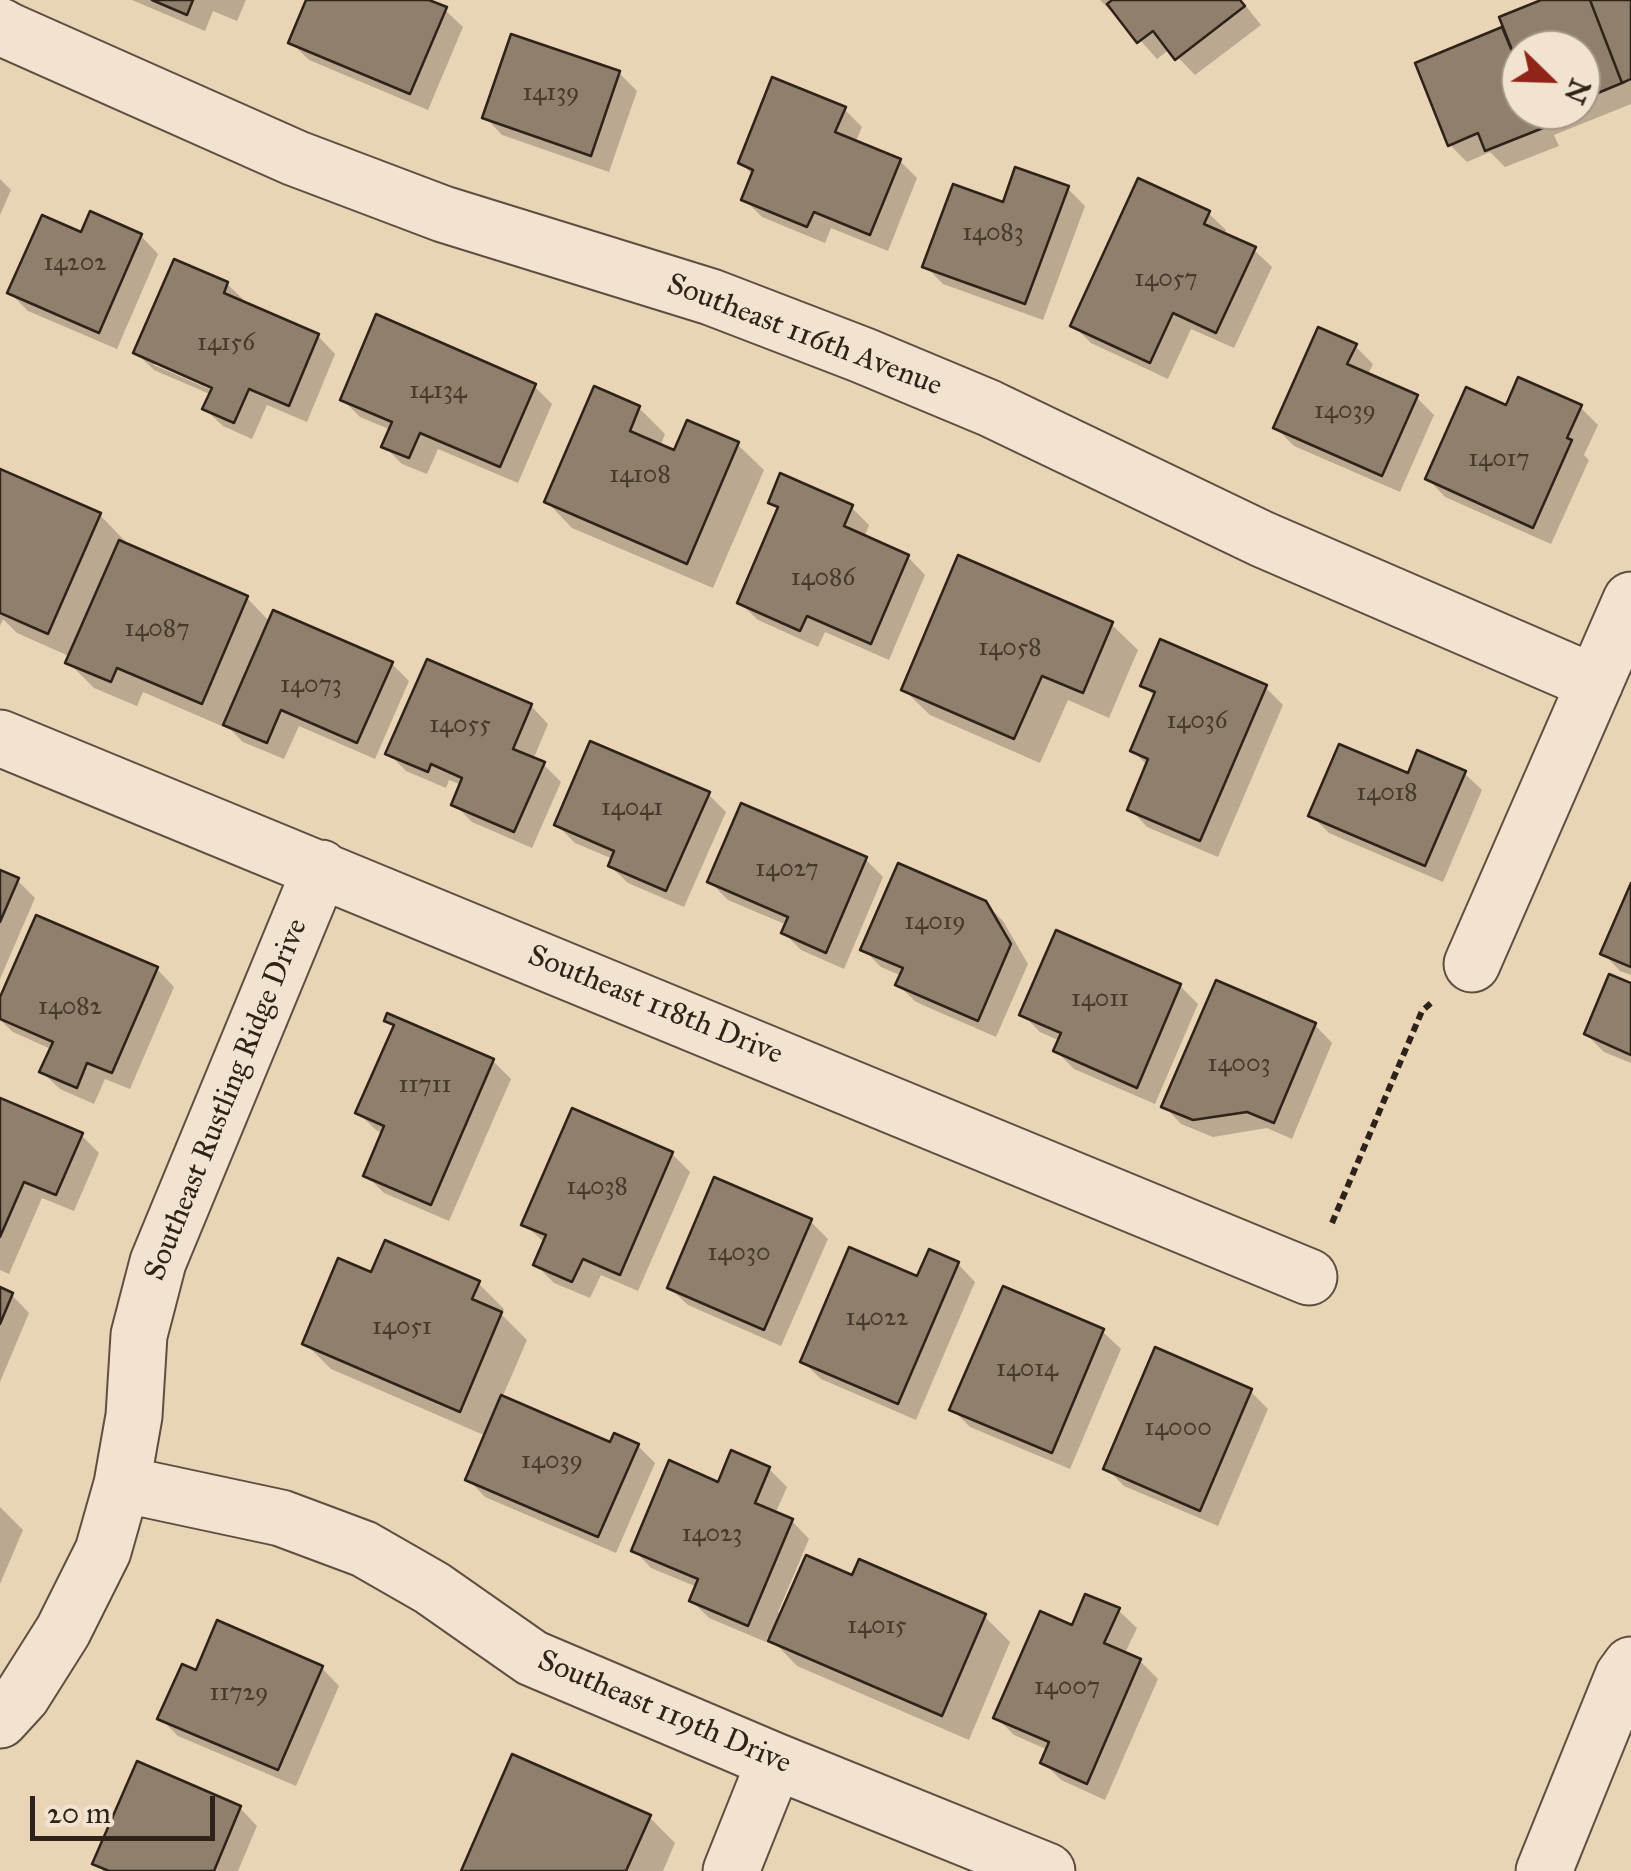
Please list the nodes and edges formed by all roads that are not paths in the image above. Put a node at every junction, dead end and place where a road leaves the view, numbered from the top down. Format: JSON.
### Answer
{"nodes":[{"id":1,"x":0,"y":26,"type":"edge"},
{"id":2,"x":1631,"y":600,"type":"edge"},
{"id":3,"x":1595,"y":683,"type":"junction"},
{"id":4,"x":0,"y":738,"type":"edge"},
{"id":5,"x":321,"y":868,"type":"junction"},
{"id":6,"x":1472,"y":964,"type":"road end"},
{"id":7,"x":1309,"y":1277,"type":"road end"},
{"id":8,"x":122,"y":1484,"type":"junction"},
{"id":9,"x":1631,"y":1665,"type":"edge"},
{"id":10,"x":0,"y":1720,"type":"edge"},
{"id":11,"x":776,"y":1761,"type":"junction"},
{"id":12,"x":731,"y":1871,"type":"edge"},
{"id":13,"x":1046,"y":1871,"type":"edge"},
{"id":14,"x":1544,"y":1871,"type":"edge"}],
"edges":[{"from":1,"to":3,"type":"street","name":"Southeast 116th Avenue"},
{"from":2,"to":3,"type":"street"},
{"from":3,"to":6,"type":"street"},
{"from":4,"to":5,"type":"street","name":"Southeast 118th Drive"},
{"from":5,"to":7,"type":"street","name":"Southeast 118th Drive"},
{"from":5,"to":8,"type":"street","name":"Southeast Rustling Ridge Drive"},
{"from":8,"to":10,"type":"street","name":"Southeast Rustling Ridge Drive"},
{"from":8,"to":11,"type":"street","name":"Southeast 119th Drive"},
{"from":9,"to":14,"type":"street"},
{"from":11,"to":12,"type":"street"},
{"from":11,"to":13,"type":"street","name":"Southeast 119th Drive"}]}
